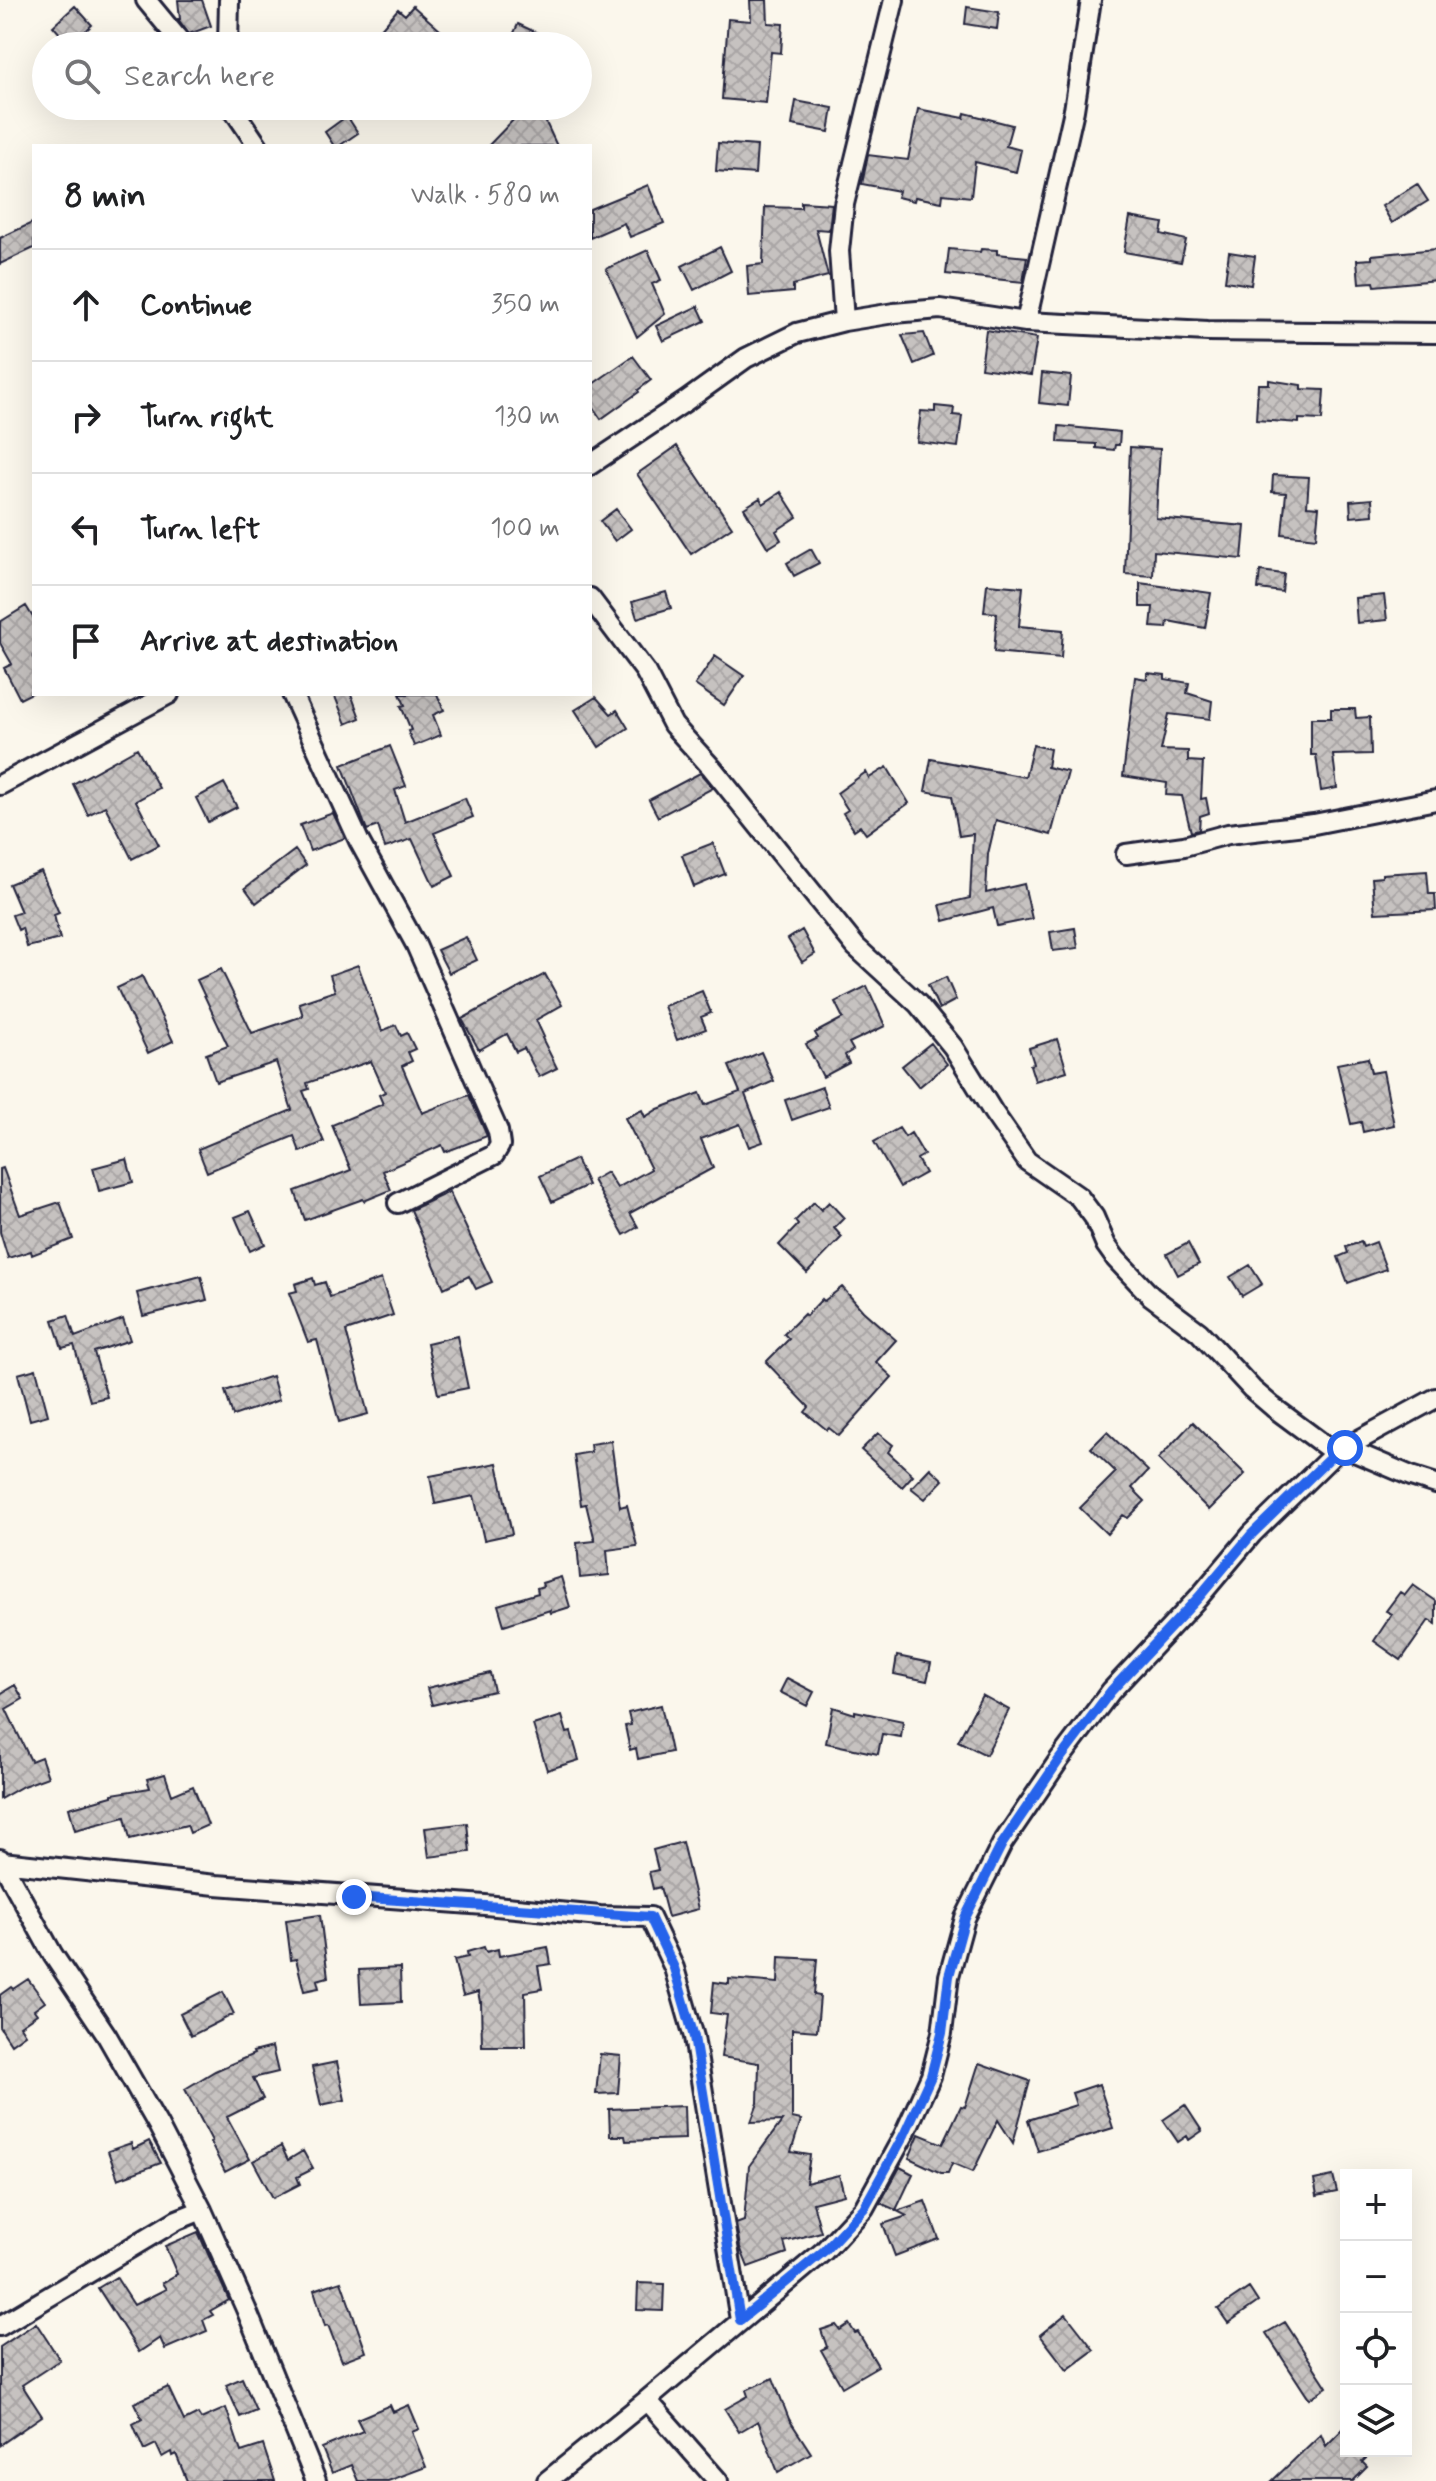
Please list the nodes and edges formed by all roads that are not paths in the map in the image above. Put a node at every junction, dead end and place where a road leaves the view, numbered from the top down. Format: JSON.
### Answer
{"nodes":[{"id":1,"x":146,"y":0,"type":"edge"},
{"id":2,"x":229,"y":0,"type":"edge"},
{"id":3,"x":894,"y":0,"type":"edge"},
{"id":4,"x":1091,"y":0,"type":"edge"},
{"id":5,"x":172,"y":32,"type":"edge"},
{"id":6,"x":228,"y":32,"type":"edge"},
{"id":7,"x":240,"y":120,"type":"edge"},
{"id":8,"x":257,"y":144,"type":"edge"},
{"id":9,"x":844,"y":321,"type":"junction"},
{"id":10,"x":1026,"y":322,"type":"junction"},
{"id":11,"x":1436,"y":333,"type":"edge"},
{"id":12,"x":592,"y":464,"type":"edge"},
{"id":13,"x":592,"y":601,"type":"edge"},
{"id":14,"x":165,"y":696,"type":"edge"},
{"id":15,"x":293,"y":696,"type":"edge"},
{"id":16,"x":0,"y":785,"type":"edge"},
{"id":17,"x":1436,"y":800,"type":"edge"},
{"id":18,"x":1126,"y":854,"type":"dead end"},
{"id":19,"x":398,"y":1203,"type":"dead end"},
{"id":20,"x":1436,"y":1398,"type":"edge"},
{"id":21,"x":1340,"y":1451,"type":"junction"},
{"id":22,"x":1436,"y":1484,"type":"edge"},
{"id":23,"x":1,"y":1860,"type":"edge"},
{"id":24,"x":202,"y":2210,"type":"junction"},
{"id":25,"x":740,"y":2320,"type":"junction"},
{"id":26,"x":0,"y":2326,"type":"edge"},
{"id":27,"x":647,"y":2400,"type":"junction"},
{"id":28,"x":316,"y":2481,"type":"edge"},
{"id":29,"x":547,"y":2481,"type":"edge"},
{"id":30,"x":718,"y":2481,"type":"edge"}],
"edges":[{"from":1,"to":5,"type":"street"},
{"from":2,"to":6,"type":"street"},
{"from":3,"to":9,"type":"street"},
{"from":4,"to":10,"type":"street"},
{"from":7,"to":8,"type":"street"},
{"from":9,"to":10,"type":"street"},
{"from":9,"to":12,"type":"street"},
{"from":10,"to":11,"type":"street"},
{"from":13,"to":21,"type":"street"},
{"from":14,"to":16,"type":"street"},
{"from":15,"to":19,"type":"street"},
{"from":17,"to":18,"type":"street"},
{"from":20,"to":21,"type":"street"},
{"from":21,"to":22,"type":"street"},
{"from":21,"to":25,"type":"street"},
{"from":23,"to":24,"type":"street"},
{"from":23,"to":25,"type":"street"},
{"from":24,"to":26,"type":"street"},
{"from":24,"to":28,"type":"street"},
{"from":25,"to":27,"type":"street"},
{"from":27,"to":29,"type":"street"},
{"from":27,"to":30,"type":"street"}]}
